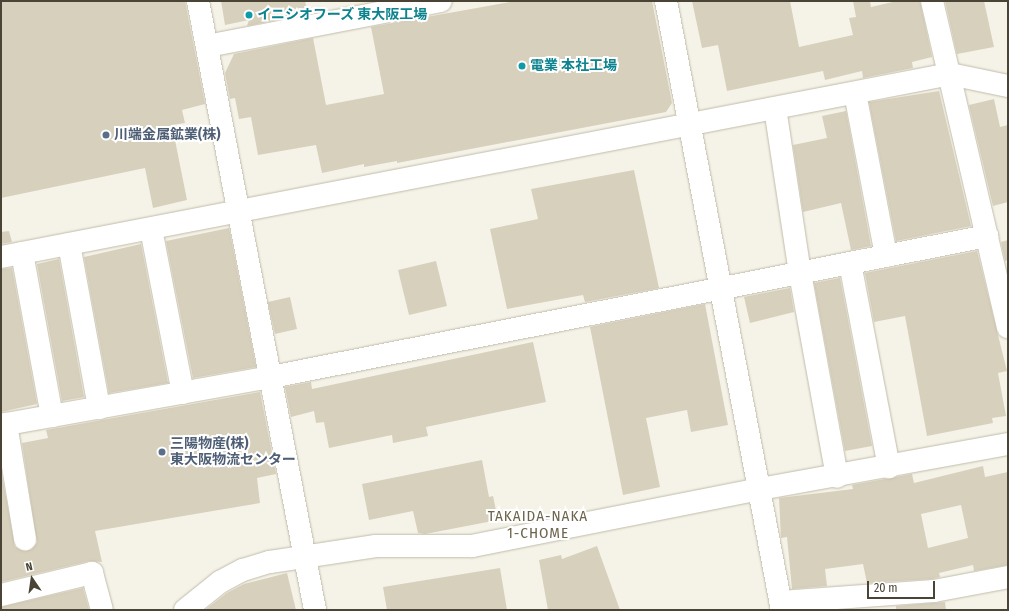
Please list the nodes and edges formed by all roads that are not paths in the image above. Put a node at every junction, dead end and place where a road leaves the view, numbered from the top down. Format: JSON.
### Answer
{"nodes":[{"id":1,"x":198,"y":1,"type":"edge"},
{"id":2,"x":441,"y":1,"type":"edge"},
{"id":3,"x":666,"y":1,"type":"edge"},
{"id":4,"x":932,"y":1,"type":"edge"},
{"id":5,"x":207,"y":46,"type":"junction"},
{"id":6,"x":950,"y":74,"type":"junction"},
{"id":7,"x":1008,"y":86,"type":"edge"},
{"id":8,"x":855,"y":93,"type":"junction"},
{"id":9,"x":775,"y":108,"type":"junction"},
{"id":10,"x":690,"y":125,"type":"junction"},
{"id":11,"x":239,"y":212,"type":"junction"},
{"id":12,"x":151,"y":229,"type":"junction"},
{"id":13,"x":987,"y":236,"type":"junction"},
{"id":14,"x":69,"y":244,"type":"junction"},
{"id":15,"x":11,"y":255,"type":"edge"},
{"id":16,"x":886,"y":256,"type":"junction"},
{"id":17,"x":850,"y":263,"type":"junction"},
{"id":18,"x":800,"y":273,"type":"junction"},
{"id":19,"x":720,"y":288,"type":"junction"},
{"id":20,"x":1008,"y":327,"type":"edge"},
{"id":21,"x":271,"y":377,"type":"junction"},
{"id":22,"x":183,"y":393,"type":"junction"},
{"id":23,"x":99,"y":408,"type":"junction"},
{"id":24,"x":52,"y":416,"type":"junction"},
{"id":25,"x":4,"y":425,"type":"edge"},
{"id":26,"x":1008,"y":444,"type":"edge"},
{"id":27,"x":889,"y":467,"type":"junction"},
{"id":28,"x":837,"y":477,"type":"junction"},
{"id":29,"x":760,"y":489,"type":"junction"},
{"id":30,"x":25,"y":539,"type":"dead end"},
{"id":31,"x":306,"y":555,"type":"junction"},
{"id":32,"x":1008,"y":577,"type":"edge"},
{"id":33,"x":1,"y":595,"type":"edge"},
{"id":34,"x":781,"y":606,"type":"edge"},
{"id":35,"x":102,"y":610,"type":"edge"},
{"id":36,"x":185,"y":610,"type":"edge"},
{"id":37,"x":315,"y":610,"type":"edge"}],
"edges":[{"from":1,"to":5,"type":"street"},
{"from":2,"to":5,"type":"street"},
{"from":3,"to":10,"type":"street"},
{"from":4,"to":6,"type":"street"},
{"from":5,"to":11,"type":"street"},
{"from":6,"to":7,"type":"street"},
{"from":6,"to":8,"type":"street"},
{"from":6,"to":13,"type":"street"},
{"from":8,"to":9,"type":"street"},
{"from":8,"to":16,"type":"street"},
{"from":9,"to":10,"type":"street"},
{"from":9,"to":18,"type":"street"},
{"from":10,"to":11,"type":"street"},
{"from":10,"to":19,"type":"street"},
{"from":11,"to":12,"type":"street"},
{"from":11,"to":21,"type":"street"},
{"from":12,"to":14,"type":"street"},
{"from":12,"to":22,"type":"street"},
{"from":13,"to":16,"type":"street"},
{"from":13,"to":20,"type":"street"},
{"from":14,"to":15,"type":"street"},
{"from":14,"to":23,"type":"street"},
{"from":15,"to":24,"type":"street"},
{"from":16,"to":17,"type":"street"},
{"from":17,"to":18,"type":"street"},
{"from":17,"to":27,"type":"street"},
{"from":18,"to":19,"type":"street"},
{"from":18,"to":28,"type":"street"},
{"from":19,"to":21,"type":"street"},
{"from":19,"to":29,"type":"street"},
{"from":21,"to":22,"type":"street"},
{"from":21,"to":31,"type":"street"},
{"from":22,"to":23,"type":"street"},
{"from":23,"to":24,"type":"street"},
{"from":24,"to":25,"type":"street"},
{"from":25,"to":30,"type":"street"},
{"from":26,"to":27,"type":"street"},
{"from":27,"to":28,"type":"street"},
{"from":28,"to":29,"type":"street"},
{"from":29,"to":31,"type":"street"},
{"from":29,"to":34,"type":"street"},
{"from":31,"to":36,"type":"street"},
{"from":31,"to":37,"type":"street"},
{"from":32,"to":34,"type":"street"},
{"from":33,"to":35,"type":"street"}]}
